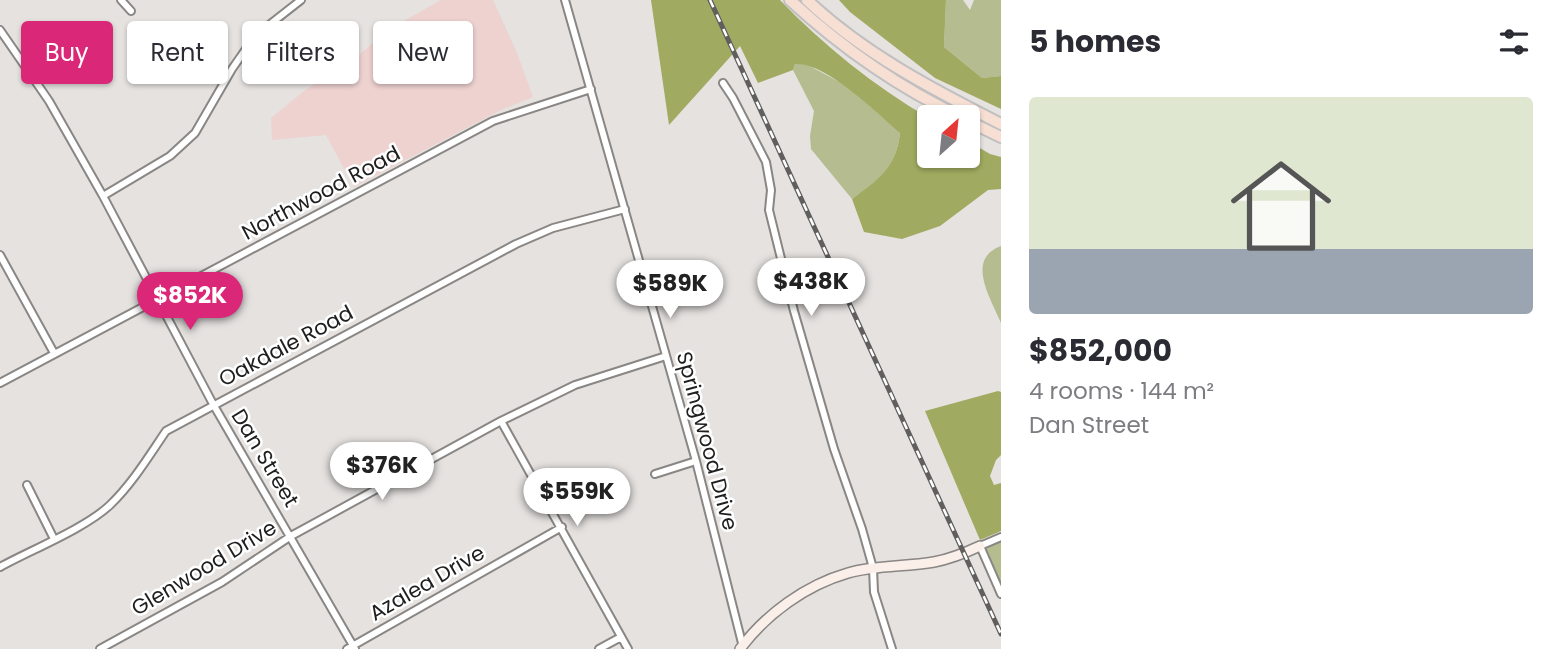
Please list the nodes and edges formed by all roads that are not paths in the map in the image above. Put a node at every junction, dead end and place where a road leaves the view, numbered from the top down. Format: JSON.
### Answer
{"nodes":[{"id":1,"x":121,"y":0,"type":"edge"},
{"id":2,"x":301,"y":0,"type":"edge"},
{"id":3,"x":565,"y":0,"type":"edge"},
{"id":4,"x":790,"y":0,"type":"edge"},
{"id":5,"x":807,"y":0,"type":"edge"},
{"id":6,"x":131,"y":11,"type":"dead end"},
{"id":7,"x":0,"y":30,"type":"edge"},
{"id":8,"x":723,"y":83,"type":"dead end"},
{"id":9,"x":591,"y":89,"type":"junction"},
{"id":10,"x":939,"y":105,"type":"edge"},
{"id":11,"x":1001,"y":124,"type":"edge"},
{"id":12,"x":980,"y":127,"type":"edge"},
{"id":13,"x":1001,"y":137,"type":"edge"},
{"id":14,"x":103,"y":196,"type":"junction"},
{"id":15,"x":625,"y":209,"type":"junction"},
{"id":16,"x":0,"y":256,"type":"edge"},
{"id":17,"x":159,"y":300,"type":"junction"},
{"id":18,"x":54,"y":353,"type":"junction"},
{"id":19,"x":666,"y":356,"type":"junction"},
{"id":20,"x":0,"y":383,"type":"edge"},
{"id":21,"x":213,"y":404,"type":"junction"},
{"id":22,"x":501,"y":421,"type":"junction"},
{"id":23,"x":696,"y":461,"type":"junction"},
{"id":24,"x":655,"y":474,"type":"dead end"},
{"id":25,"x":27,"y":485,"type":"dead end"},
{"id":26,"x":562,"y":527,"type":"junction"},
{"id":27,"x":291,"y":537,"type":"junction"},
{"id":28,"x":1001,"y":537,"type":"edge"},
{"id":29,"x":54,"y":539,"type":"junction"},
{"id":30,"x":980,"y":546,"type":"junction"},
{"id":31,"x":0,"y":567,"type":"edge"},
{"id":32,"x":873,"y":568,"type":"junction"},
{"id":33,"x":1001,"y":594,"type":"edge"},
{"id":34,"x":621,"y":637,"type":"junction"},
{"id":35,"x":351,"y":648,"type":"edge"},
{"id":36,"x":742,"y":648,"type":"edge"},
{"id":37,"x":100,"y":649,"type":"edge"},
{"id":38,"x":599,"y":649,"type":"edge"},
{"id":39,"x":628,"y":649,"type":"edge"},
{"id":40,"x":892,"y":649,"type":"edge"}],
"edges":[{"from":1,"to":6,"type":"street"},
{"from":2,"to":14,"type":"street"},
{"from":3,"to":9,"type":"street","name":"Springwood Drive"},
{"from":4,"to":10,"type":"main road"},
{"from":5,"to":11,"type":"main road"},
{"from":7,"to":14,"type":"street","name":"Dan Street"},
{"from":8,"to":32,"type":"street"},
{"from":9,"to":15,"type":"street","name":"Springwood Drive"},
{"from":9,"to":17,"type":"street","name":"Northwood Road"},
{"from":12,"to":13,"type":"main road"},
{"from":14,"to":17,"type":"street","name":"Dan Street"},
{"from":15,"to":19,"type":"street","name":"Springwood Drive"},
{"from":15,"to":21,"type":"street","name":"Oakdale Road"},
{"from":16,"to":18,"type":"street"},
{"from":17,"to":18,"type":"street","name":"Northwood Road"},
{"from":17,"to":21,"type":"street","name":"Dan Street"},
{"from":18,"to":20,"type":"street","name":"Northwood Road"},
{"from":19,"to":22,"type":"street","name":"Glenwood Drive"},
{"from":19,"to":23,"type":"street","name":"Springwood Drive"},
{"from":21,"to":27,"type":"street","name":"Dan Street"},
{"from":21,"to":29,"type":"street","name":"Oakdale Road"},
{"from":22,"to":26,"type":"street"},
{"from":22,"to":27,"type":"street","name":"Glenwood Drive"},
{"from":23,"to":24,"type":"street"},
{"from":23,"to":36,"type":"street","name":"Springwood Drive"},
{"from":25,"to":29,"type":"street"},
{"from":26,"to":34,"type":"street"},
{"from":26,"to":35,"type":"street","name":"Azalea Drive"},
{"from":27,"to":35,"type":"street","name":"Dan Street"},
{"from":27,"to":37,"type":"street","name":"Glenwood Drive"},
{"from":28,"to":30,"type":"street"},
{"from":29,"to":31,"type":"street","name":"Oakdale Road"},
{"from":30,"to":32,"type":"street"},
{"from":30,"to":33,"type":"street"},
{"from":32,"to":36,"type":"street"},
{"from":32,"to":40,"type":"street"},
{"from":34,"to":38,"type":"street"},
{"from":34,"to":39,"type":"street"}]}
